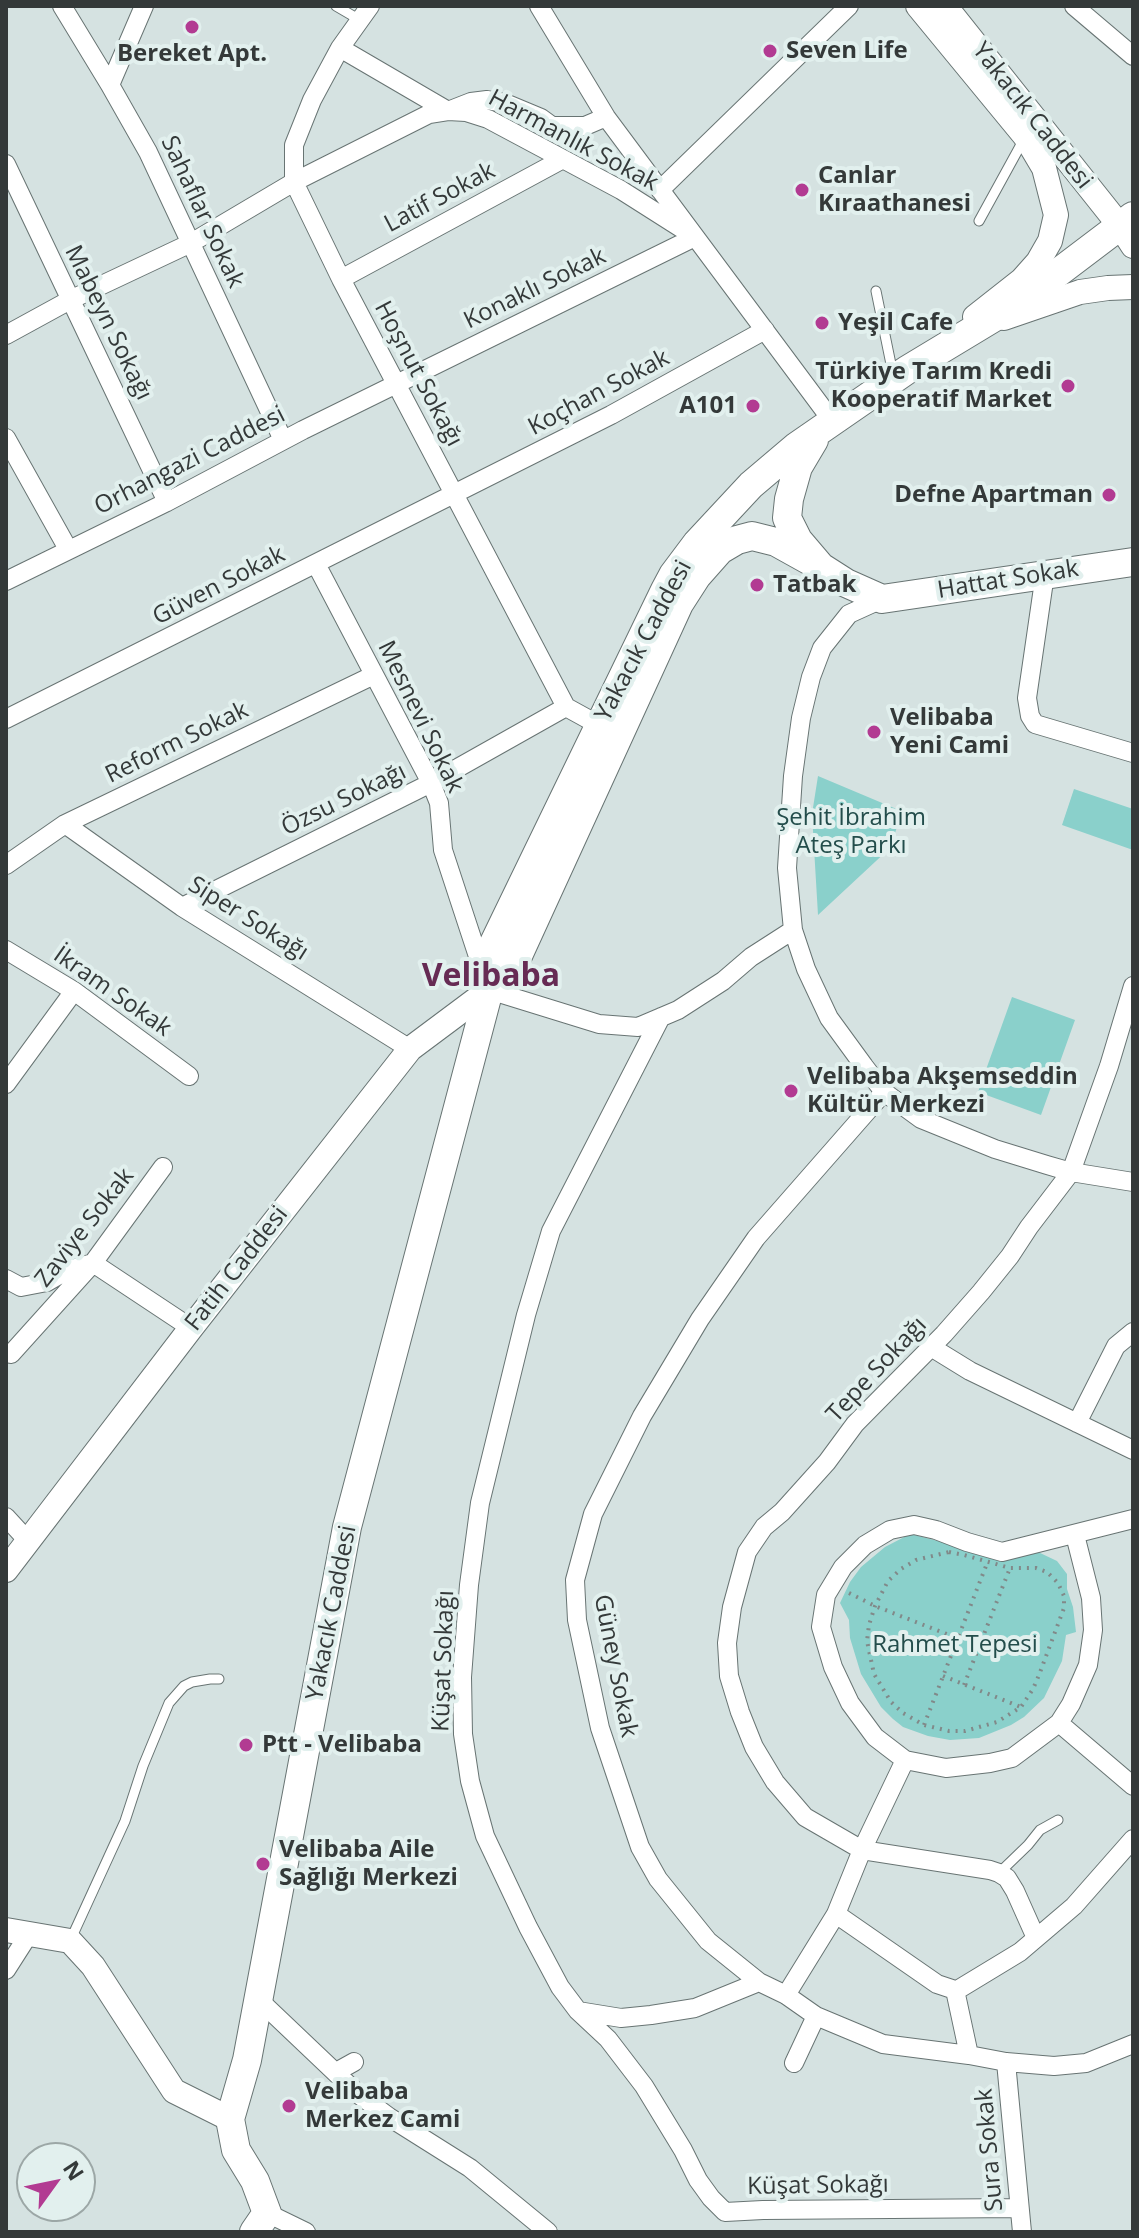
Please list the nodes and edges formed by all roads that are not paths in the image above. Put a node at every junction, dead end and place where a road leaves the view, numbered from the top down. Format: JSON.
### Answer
{"nodes":[{"id":1,"x":62,"y":6,"type":"edge"},
{"id":2,"x":144,"y":6,"type":"edge"},
{"id":3,"x":336,"y":6,"type":"edge"},
{"id":4,"x":539,"y":6,"type":"edge"},
{"id":5,"x":849,"y":6,"type":"edge"},
{"id":6,"x":918,"y":6,"type":"edge"},
{"id":7,"x":945,"y":6,"type":"edge"},
{"id":8,"x":1074,"y":6,"type":"edge"},
{"id":9,"x":365,"y":13,"type":"edge"},
{"id":10,"x":340,"y":48,"type":"junction"},
{"id":11,"x":1133,"y":56,"type":"edge"},
{"id":12,"x":110,"y":85,"type":"junction"},
{"id":13,"x":448,"y":111,"type":"junction"},
{"id":14,"x":606,"y":117,"type":"junction"},
{"id":15,"x":541,"y":118,"type":"junction"},
{"id":16,"x":1025,"y":136,"type":"junction"},
{"id":17,"x":557,"y":156,"type":"junction"},
{"id":18,"x":6,"y":164,"type":"edge"},
{"id":19,"x":294,"y":182,"type":"junction"},
{"id":20,"x":660,"y":190,"type":"junction"},
{"id":21,"x":979,"y":221,"type":"dead end"},
{"id":22,"x":1129,"y":230,"type":"edge"},
{"id":23,"x":695,"y":237,"type":"junction"},
{"id":24,"x":191,"y":243,"type":"junction"},
{"id":25,"x":341,"y":279,"type":"junction"},
{"id":26,"x":1133,"y":287,"type":"edge"},
{"id":27,"x":876,"y":291,"type":"dead end"},
{"id":28,"x":70,"y":300,"type":"junction"},
{"id":29,"x":984,"y":325,"type":"junction"},
{"id":30,"x":765,"y":330,"type":"junction"},
{"id":31,"x":6,"y":335,"type":"edge"},
{"id":32,"x":901,"y":375,"type":"junction"},
{"id":33,"x":396,"y":384,"type":"junction"},
{"id":34,"x":827,"y":426,"type":"junction"},
{"id":35,"x":6,"y":438,"type":"edge"},
{"id":36,"x":283,"y":440,"type":"junction"},
{"id":37,"x":454,"y":495,"type":"junction"},
{"id":38,"x":167,"y":502,"type":"junction"},
{"id":39,"x":68,"y":549,"type":"junction"},
{"id":40,"x":1133,"y":562,"type":"edge"},
{"id":41,"x":316,"y":564,"type":"junction"},
{"id":42,"x":821,"y":567,"type":"junction"},
{"id":43,"x":1045,"y":574,"type":"junction"},
{"id":44,"x":6,"y":581,"type":"edge"},
{"id":45,"x":882,"y":599,"type":"junction"},
{"id":46,"x":374,"y":675,"type":"junction"},
{"id":47,"x":566,"y":707,"type":"junction"},
{"id":48,"x":6,"y":719,"type":"edge"},
{"id":49,"x":609,"y":730,"type":"junction"},
{"id":50,"x":1133,"y":753,"type":"edge"},
{"id":51,"x":431,"y":783,"type":"junction"},
{"id":52,"x":65,"y":824,"type":"junction"},
{"id":53,"x":6,"y":865,"type":"edge"},
{"id":54,"x":182,"y":907,"type":"junction"},
{"id":55,"x":793,"y":930,"type":"junction"},
{"id":56,"x":6,"y":950,"type":"edge"},
{"id":57,"x":1133,"y":986,"type":"edge"},
{"id":58,"x":489,"y":990,"type":"junction"},
{"id":59,"x":74,"y":991,"type":"junction"},
{"id":60,"x":661,"y":1017,"type":"junction"},
{"id":61,"x":410,"y":1049,"type":"junction"},
{"id":62,"x":189,"y":1076,"type":"dead end"},
{"id":63,"x":6,"y":1084,"type":"edge"},
{"id":64,"x":884,"y":1092,"type":"junction"},
{"id":65,"x":163,"y":1167,"type":"dead end"},
{"id":66,"x":1071,"y":1172,"type":"junction"},
{"id":67,"x":1133,"y":1182,"type":"edge"},
{"id":68,"x":93,"y":1263,"type":"junction"},
{"id":69,"x":6,"y":1279,"type":"edge"},
{"id":70,"x":191,"y":1328,"type":"junction"},
{"id":71,"x":1133,"y":1332,"type":"edge"},
{"id":72,"x":931,"y":1347,"type":"junction"},
{"id":73,"x":11,"y":1354,"type":"dead end"},
{"id":74,"x":1077,"y":1423,"type":"junction"},
{"id":75,"x":1133,"y":1450,"type":"edge"},
{"id":76,"x":6,"y":1517,"type":"edge"},
{"id":77,"x":1133,"y":1519,"type":"edge"},
{"id":78,"x":1075,"y":1535,"type":"junction"},
{"id":79,"x":28,"y":1541,"type":"junction"},
{"id":80,"x":6,"y":1570,"type":"edge"},
{"id":81,"x":219,"y":1679,"type":"dead end"},
{"id":82,"x":1059,"y":1723,"type":"junction"},
{"id":83,"x":905,"y":1760,"type":"junction"},
{"id":84,"x":1133,"y":1786,"type":"edge"},
{"id":85,"x":1058,"y":1820,"type":"dead end"},
{"id":86,"x":1133,"y":1839,"type":"edge"},
{"id":87,"x":862,"y":1850,"type":"junction"},
{"id":88,"x":999,"y":1873,"type":"junction"},
{"id":89,"x":836,"y":1914,"type":"junction"},
{"id":90,"x":18,"y":1932,"type":"edge"},
{"id":91,"x":1036,"y":1938,"type":"junction"},
{"id":92,"x":70,"y":1941,"type":"junction"},
{"id":93,"x":6,"y":1970,"type":"edge"},
{"id":94,"x":759,"y":1982,"type":"junction"},
{"id":95,"x":955,"y":1990,"type":"junction"},
{"id":96,"x":786,"y":1995,"type":"junction"},
{"id":97,"x":258,"y":1999,"type":"junction"},
{"id":98,"x":578,"y":2011,"type":"junction"},
{"id":99,"x":816,"y":2016,"type":"junction"},
{"id":100,"x":1133,"y":2044,"type":"edge"},
{"id":101,"x":969,"y":2055,"type":"junction"},
{"id":102,"x":354,"y":2062,"type":"dead end"},
{"id":103,"x":1006,"y":2062,"type":"junction"},
{"id":104,"x":794,"y":2063,"type":"dead end"},
{"id":105,"x":336,"y":2072,"type":"junction"},
{"id":106,"x":230,"y":2119,"type":"junction"},
{"id":107,"x":1019,"y":2208,"type":"junction"},
{"id":108,"x":725,"y":2212,"type":"junction"},
{"id":109,"x":261,"y":2222,"type":"edge"},
{"id":110,"x":542,"y":2229,"type":"edge"},
{"id":111,"x":305,"y":2232,"type":"edge"},
{"id":112,"x":727,"y":2232,"type":"edge"},
{"id":113,"x":1022,"y":2232,"type":"edge"}],
"edges":[{"from":1,"to":12,"type":"street","name":"Sahaflar Sokak"},
{"from":2,"to":12,"type":"street"},
{"from":3,"to":9,"type":"lane"},
{"from":4,"to":14,"type":"street"},
{"from":5,"to":20,"type":"street"},
{"from":6,"to":16,"type":"street","name":"Yakacık Caddesi"},
{"from":7,"to":22,"type":"street","name":"Yakacık Caddesi"},
{"from":8,"to":11,"type":"street"},
{"from":9,"to":10,"type":"street","name":"Hoşnut Sokağı"},
{"from":10,"to":13,"type":"street"},
{"from":10,"to":19,"type":"street","name":"Hoşnut Sokağı"},
{"from":12,"to":24,"type":"street","name":"Sahaflar Sokak"},
{"from":13,"to":15,"type":"street"},
{"from":13,"to":17,"type":"street","name":"Harmanlık Sokak"},
{"from":13,"to":19,"type":"street","name":"Harmanlık Sokak"},
{"from":14,"to":15,"type":"street"},
{"from":14,"to":20,"type":"street"},
{"from":15,"to":17,"type":"street"},
{"from":16,"to":21,"type":"lane"},
{"from":16,"to":32,"type":"street","name":"Yakacık Caddesi"},
{"from":17,"to":23,"type":"street","name":"Harmanlık Sokak"},
{"from":17,"to":25,"type":"street","name":"Latif Sokak"},
{"from":18,"to":28,"type":"street","name":"Mabeyn Sokağı"},
{"from":19,"to":24,"type":"street","name":"Harmanlık Sokak"},
{"from":19,"to":25,"type":"street","name":"Hoşnut Sokağı"},
{"from":20,"to":23,"type":"street"},
{"from":22,"to":29,"type":"main road","name":"Yakacık Caddesi"},
{"from":23,"to":30,"type":"street"},
{"from":23,"to":33,"type":"street","name":"Konaklı Sokak"},
{"from":24,"to":28,"type":"street","name":"Harmanlık Sokak"},
{"from":24,"to":36,"type":"street","name":"Sahaflar Sokak"},
{"from":25,"to":33,"type":"street","name":"Hoşnut Sokağı"},
{"from":26,"to":29,"type":"street","name":"Yakacık Caddesi"},
{"from":27,"to":32,"type":"lane"},
{"from":28,"to":31,"type":"street","name":"Harmanlık Sokak"},
{"from":28,"to":38,"type":"street","name":"Mabeyn Sokağı"},
{"from":29,"to":32,"type":"main road","name":"Yakacık Caddesi"},
{"from":30,"to":34,"type":"street"},
{"from":30,"to":37,"type":"street","name":"Koçhan Sokak"},
{"from":32,"to":34,"type":"main road","name":"Yakacık Caddesi"},
{"from":33,"to":36,"type":"street","name":"Orhangazi Caddesi"},
{"from":33,"to":37,"type":"street","name":"Hoşnut Sokağı"},
{"from":34,"to":42,"type":"main road"},
{"from":34,"to":49,"type":"main road","name":"Yakacık Caddesi"},
{"from":35,"to":39,"type":"street"},
{"from":36,"to":38,"type":"street","name":"Orhangazi Caddesi"},
{"from":37,"to":41,"type":"street","name":"Güven Sokak"},
{"from":37,"to":47,"type":"street","name":"Hoşnut Sokağı"},
{"from":38,"to":39,"type":"street","name":"Orhangazi Caddesi"},
{"from":39,"to":44,"type":"street","name":"Orhangazi Caddesi"},
{"from":40,"to":43,"type":"main road","name":"Hattat Sokak"},
{"from":41,"to":46,"type":"street","name":"Mesnevi Sokak"},
{"from":41,"to":48,"type":"street","name":"Güven Sokak"},
{"from":42,"to":45,"type":"main road","name":"Yakacık Caddesi"},
{"from":42,"to":49,"type":"main road","name":"Yakacık Caddesi"},
{"from":43,"to":45,"type":"main road","name":"Hattat Sokak"},
{"from":43,"to":50,"type":"street"},
{"from":45,"to":55,"type":"street"},
{"from":46,"to":51,"type":"street","name":"Mesnevi Sokak"},
{"from":46,"to":52,"type":"street","name":"Reform Sokak"},
{"from":47,"to":49,"type":"street"},
{"from":47,"to":51,"type":"street","name":"Özsu Sokağı"},
{"from":49,"to":58,"type":"main road","name":"Yakacık Caddesi"},
{"from":51,"to":54,"type":"street","name":"Özsu Sokağı"},
{"from":51,"to":58,"type":"street","name":"Mesnevi Sokak"},
{"from":52,"to":53,"type":"street","name":"Reform Sokak"},
{"from":52,"to":54,"type":"street","name":"Siper Sokağı"},
{"from":54,"to":61,"type":"street","name":"Siper Sokağı"},
{"from":55,"to":60,"type":"street"},
{"from":55,"to":64,"type":"street"},
{"from":56,"to":59,"type":"street","name":"İkram Sokak"},
{"from":57,"to":66,"type":"street","name":"Tepe Sokağı"},
{"from":58,"to":60,"type":"street"},
{"from":58,"to":61,"type":"street","name":"Fatih Caddesi"},
{"from":58,"to":97,"type":"main road","name":"Yakacık Caddesi"},
{"from":59,"to":62,"type":"street","name":"İkram Sokak"},
{"from":59,"to":63,"type":"street"},
{"from":60,"to":98,"type":"street","name":"Küşat Sokağı"},
{"from":61,"to":70,"type":"street","name":"Fatih Caddesi"},
{"from":64,"to":66,"type":"street"},
{"from":64,"to":94,"type":"street","name":"Güney Sokak"},
{"from":65,"to":68,"type":"street","name":"Zaviye Sokak"},
{"from":66,"to":67,"type":"street"},
{"from":66,"to":72,"type":"street","name":"Tepe Sokağı"},
{"from":68,"to":69,"type":"street"},
{"from":68,"to":70,"type":"street"},
{"from":68,"to":73,"type":"street","name":"Zaviye Sokak"},
{"from":70,"to":79,"type":"street","name":"Fatih Caddesi"},
{"from":71,"to":74,"type":"street"},
{"from":72,"to":74,"type":"street"},
{"from":72,"to":87,"type":"street","name":"Tepe Sokağı"},
{"from":74,"to":75,"type":"street"},
{"from":76,"to":79,"type":"street"},
{"from":77,"to":78,"type":"street"},
{"from":78,"to":82,"type":"street"},
{"from":78,"to":83,"type":"street"},
{"from":79,"to":80,"type":"street","name":"Fatih Caddesi"},
{"from":81,"to":92,"type":"lane"},
{"from":82,"to":83,"type":"street"},
{"from":82,"to":84,"type":"street"},
{"from":83,"to":87,"type":"street"},
{"from":85,"to":88,"type":"lane"},
{"from":86,"to":91,"type":"street"},
{"from":87,"to":88,"type":"street"},
{"from":87,"to":89,"type":"street"},
{"from":88,"to":91,"type":"street"},
{"from":89,"to":95,"type":"street"},
{"from":89,"to":96,"type":"street"},
{"from":90,"to":92,"type":"street"},
{"from":90,"to":93,"type":"street"},
{"from":91,"to":95,"type":"street"},
{"from":92,"to":106,"type":"street"},
{"from":94,"to":96,"type":"street","name":"Güney Sokak"},
{"from":94,"to":98,"type":"street"},
{"from":95,"to":101,"type":"street"},
{"from":96,"to":99,"type":"street","name":"Güney Sokak"},
{"from":97,"to":105,"type":"street"},
{"from":97,"to":106,"type":"main road","name":"Yakacık Caddesi"},
{"from":98,"to":108,"type":"street","name":"Küşat Sokağı"},
{"from":99,"to":101,"type":"street","name":"Güney Sokak"},
{"from":99,"to":104,"type":"street"},
{"from":100,"to":103,"type":"street","name":"Güney Sokak"},
{"from":101,"to":103,"type":"street","name":"Güney Sokak"},
{"from":102,"to":105,"type":"street"},
{"from":103,"to":107,"type":"street","name":"Sura Sokak"},
{"from":105,"to":110,"type":"street"},
{"from":106,"to":109,"type":"main road"},
{"from":107,"to":108,"type":"street","name":"Küşat Sokağı"},
{"from":107,"to":113,"type":"street","name":"Sura Sokak"},
{"from":108,"to":112,"type":"street"},
{"from":109,"to":111,"type":"street"}]}
